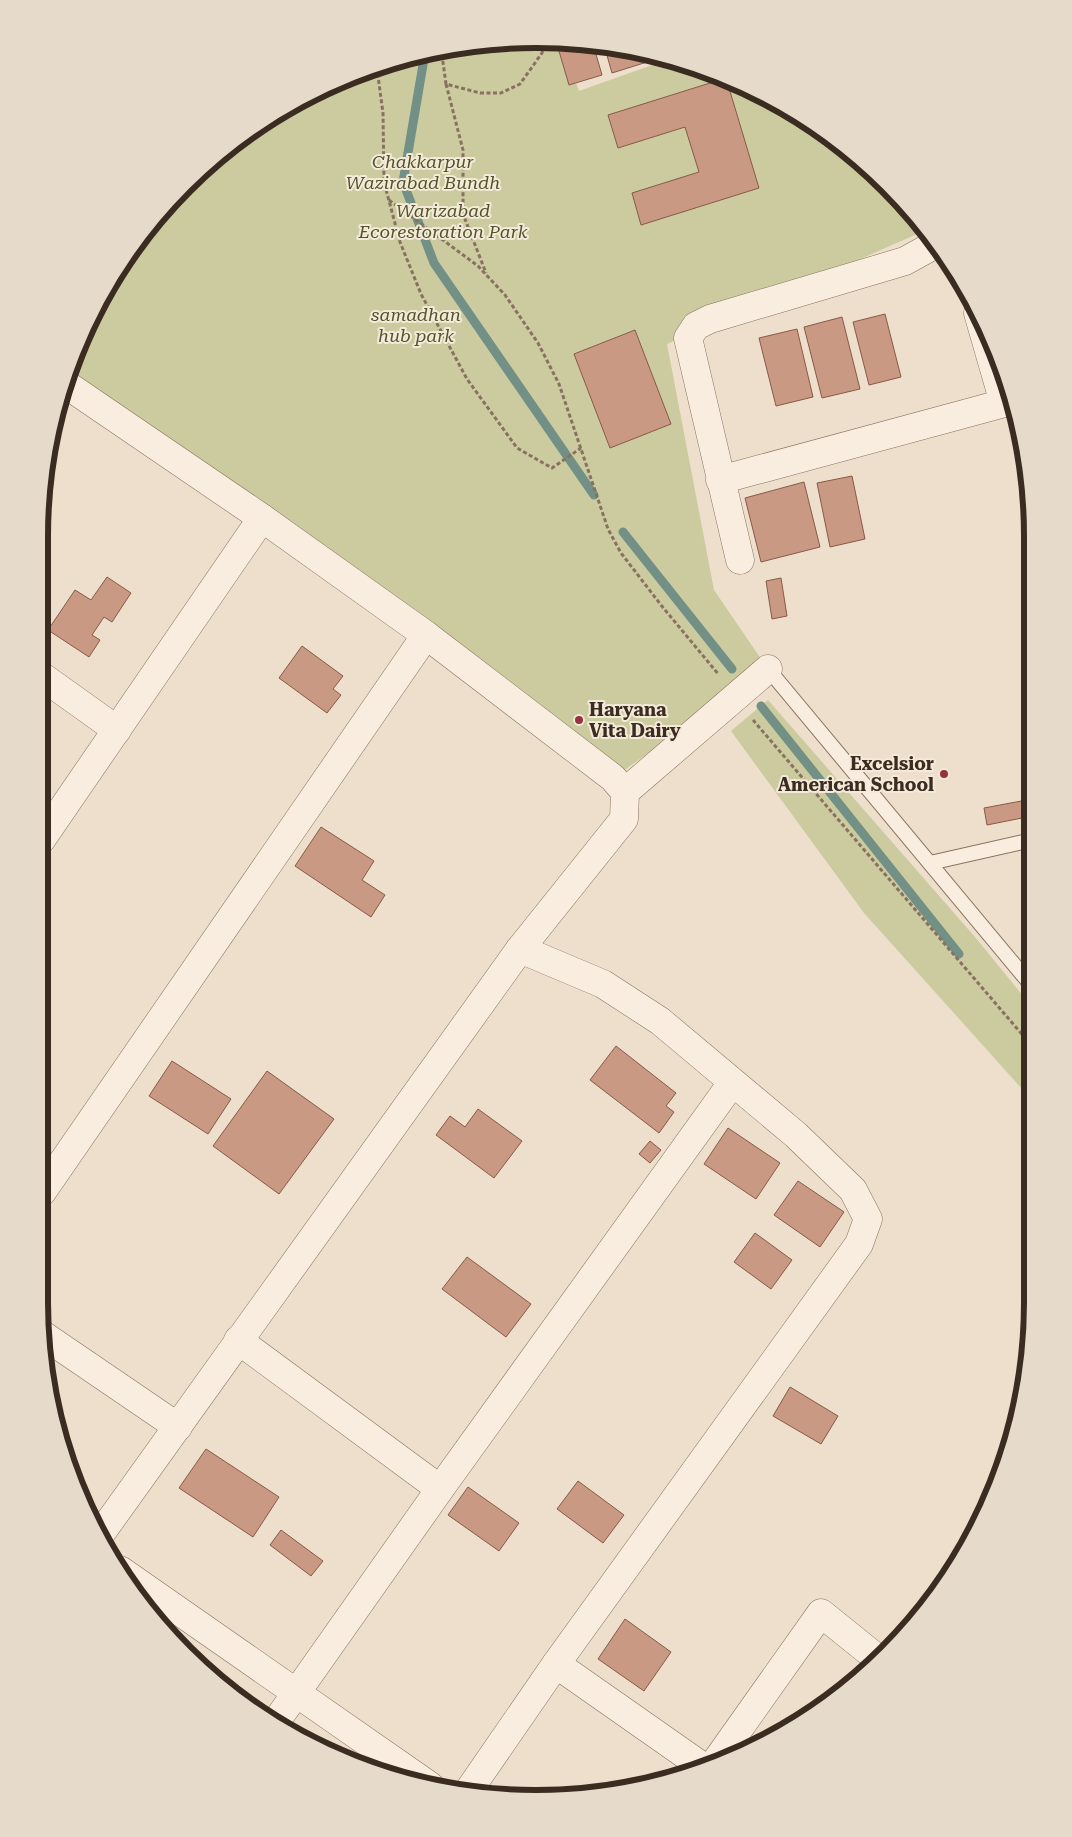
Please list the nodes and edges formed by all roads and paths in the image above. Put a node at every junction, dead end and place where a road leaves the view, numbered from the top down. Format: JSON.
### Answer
{"nodes":[{"id":1,"x":544,"y":48,"type":"edge"},
{"id":2,"x":442,"y":57,"type":"edge"},
{"id":3,"x":378,"y":73,"type":"edge"},
{"id":4,"x":446,"y":84,"type":"junction"},
{"id":5,"x":389,"y":200,"type":"junction"},
{"id":6,"x":930,"y":247,"type":"edge"},
{"id":7,"x":487,"y":276,"type":"junction"},
{"id":8,"x":70,"y":388,"type":"edge"},
{"id":9,"x":1006,"y":403,"type":"edge"},
{"id":10,"x":581,"y":448,"type":"junction"},
{"id":11,"x":720,"y":480,"type":"junction"},
{"id":12,"x":262,"y":518,"type":"junction"},
{"id":13,"x":740,"y":560,"type":"dead end"},
{"id":14,"x":426,"y":635,"type":"junction"},
{"id":15,"x":768,"y":669,"type":"joint"},
{"id":16,"x":48,"y":681,"type":"edge"},
{"id":17,"x":724,"y":681,"type":"dead end"},
{"id":18,"x":749,"y":714,"type":"dead end"},
{"id":19,"x":117,"y":730,"type":"junction"},
{"id":20,"x":625,"y":792,"type":"junction"},
{"id":21,"x":48,"y":830,"type":"edge"},
{"id":22,"x":1024,"y":842,"type":"edge"},
{"id":23,"x":930,"y":864,"type":"junction"},
{"id":24,"x":520,"y":950,"type":"junction"},
{"id":25,"x":1024,"y":976,"type":"edge"},
{"id":26,"x":1024,"y":1037,"type":"edge"},
{"id":27,"x":732,"y":1083,"type":"junction"},
{"id":28,"x":48,"y":1183,"type":"edge"},
{"id":29,"x":50,"y":1340,"type":"edge"},
{"id":30,"x":238,"y":1340,"type":"junction"},
{"id":31,"x":178,"y":1427,"type":"junction"},
{"id":32,"x":440,"y":1489,"type":"junction"},
{"id":33,"x":104,"y":1529,"type":"edge"},
{"id":34,"x":137,"y":1582,"type":"edge"},
{"id":35,"x":872,"y":1654,"type":"edge"},
{"id":36,"x":556,"y":1664,"type":"junction"},
{"id":37,"x":296,"y":1693,"type":"junction"},
{"id":38,"x":280,"y":1716,"type":"edge"},
{"id":39,"x":722,"y":1752,"type":"edge"},
{"id":40,"x":697,"y":1763,"type":"edge"},
{"id":41,"x":412,"y":1773,"type":"edge"},
{"id":42,"x":472,"y":1785,"type":"edge"}],
"edges":[{"from":1,"to":4,"type":"path"},
{"from":2,"to":4,"type":"path"},
{"from":3,"to":5,"type":"path"},
{"from":4,"to":7,"type":"path"},
{"from":5,"to":7,"type":"path"},
{"from":5,"to":10,"type":"path"},
{"from":6,"to":11,"type":"street"},
{"from":7,"to":10,"type":"path"},
{"from":8,"to":12,"type":"street"},
{"from":9,"to":11,"type":"street"},
{"from":10,"to":17,"type":"path"},
{"from":11,"to":13,"type":"street"},
{"from":12,"to":14,"type":"street"},
{"from":12,"to":19,"type":"street"},
{"from":14,"to":20,"type":"street"},
{"from":14,"to":28,"type":"street"},
{"from":15,"to":20,"type":"street"},
{"from":15,"to":23,"type":"lane"},
{"from":16,"to":19,"type":"street"},
{"from":18,"to":26,"type":"path"},
{"from":19,"to":21,"type":"street"},
{"from":20,"to":24,"type":"street"},
{"from":22,"to":23,"type":"lane"},
{"from":23,"to":25,"type":"lane"},
{"from":24,"to":27,"type":"street"},
{"from":24,"to":30,"type":"street"},
{"from":27,"to":32,"type":"street"},
{"from":27,"to":36,"type":"street"},
{"from":29,"to":31,"type":"street"},
{"from":30,"to":31,"type":"street"},
{"from":30,"to":32,"type":"street"},
{"from":31,"to":33,"type":"street"},
{"from":32,"to":37,"type":"street"},
{"from":34,"to":37,"type":"street"},
{"from":35,"to":39,"type":"street"},
{"from":36,"to":40,"type":"street"},
{"from":36,"to":42,"type":"street"},
{"from":37,"to":38,"type":"street"},
{"from":37,"to":41,"type":"street"}]}
